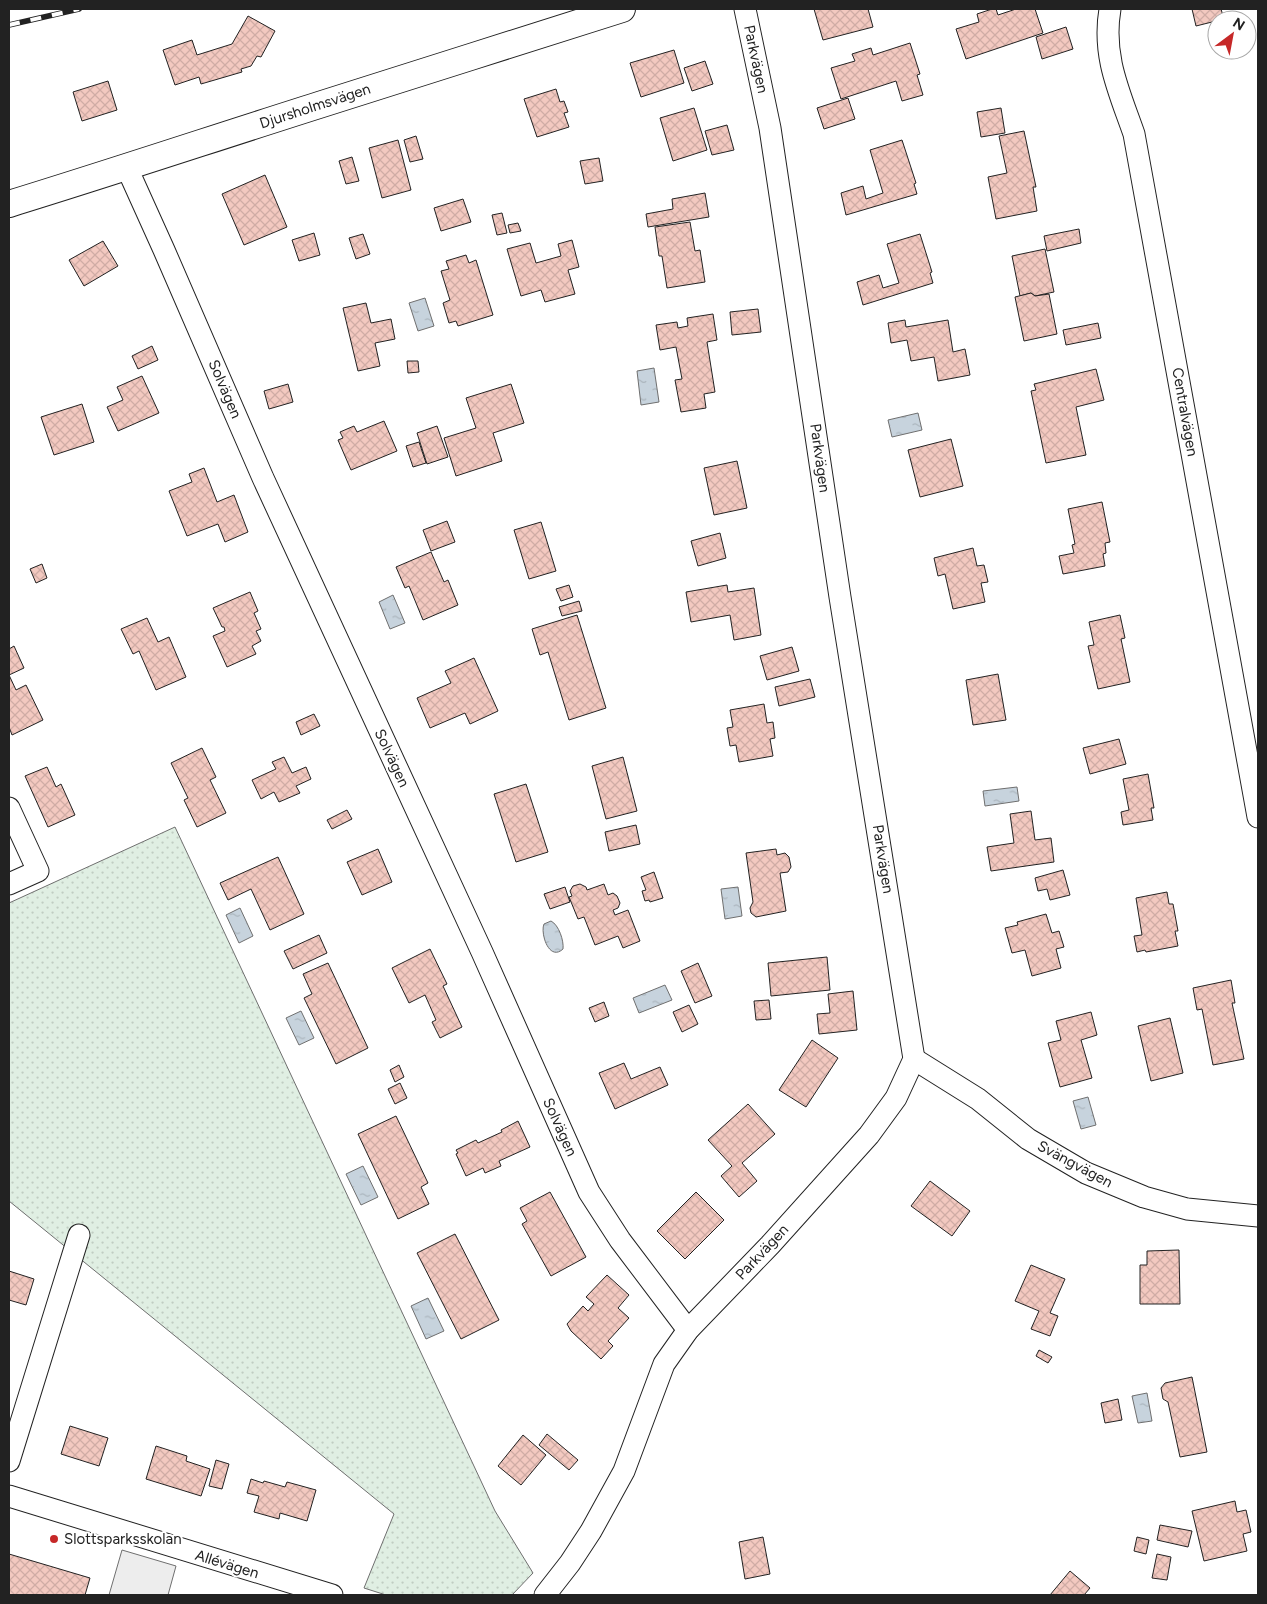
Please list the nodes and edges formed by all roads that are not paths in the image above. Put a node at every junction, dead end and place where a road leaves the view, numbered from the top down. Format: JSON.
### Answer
{"nodes":[{"id":1,"x":622,"y":9,"type":"edge"},
{"id":2,"x":745,"y":9,"type":"edge"},
{"id":3,"x":1110,"y":9,"type":"edge"},
{"id":4,"x":127,"y":168,"type":"junction"},
{"id":5,"x":9,"y":204,"type":"edge"},
{"id":6,"x":9,"y":808,"type":"edge"},
{"id":7,"x":1258,"y":817,"type":"edge"},
{"id":8,"x":9,"y":884,"type":"edge"},
{"id":9,"x":914,"y":1059,"type":"junction"},
{"id":10,"x":1258,"y":1216,"type":"edge"},
{"id":11,"x":79,"y":1236,"type":"dead end"},
{"id":12,"x":688,"y":1330,"type":"junction"},
{"id":13,"x":9,"y":1461,"type":"edge"},
{"id":14,"x":9,"y":1496,"type":"edge"},
{"id":15,"x":332,"y":1595,"type":"edge"},
{"id":16,"x":545,"y":1595,"type":"edge"}],
"edges":[{"from":1,"to":4,"type":"street","name":"Djursholmsvägen"},
{"from":2,"to":9,"type":"street","name":"Parkvägen"},
{"from":3,"to":7,"type":"street","name":"Centralvägen"},
{"from":4,"to":5,"type":"street","name":"Djursholmsvägen"},
{"from":4,"to":12,"type":"street","name":"Solvägen"},
{"from":6,"to":8,"type":"street"},
{"from":9,"to":10,"type":"street","name":"Svängvägen"},
{"from":9,"to":12,"type":"street","name":"Parkvägen"},
{"from":11,"to":13,"type":"street"},
{"from":12,"to":16,"type":"street","name":"Parkvägen"},
{"from":14,"to":15,"type":"street","name":"Allévägen"}]}
